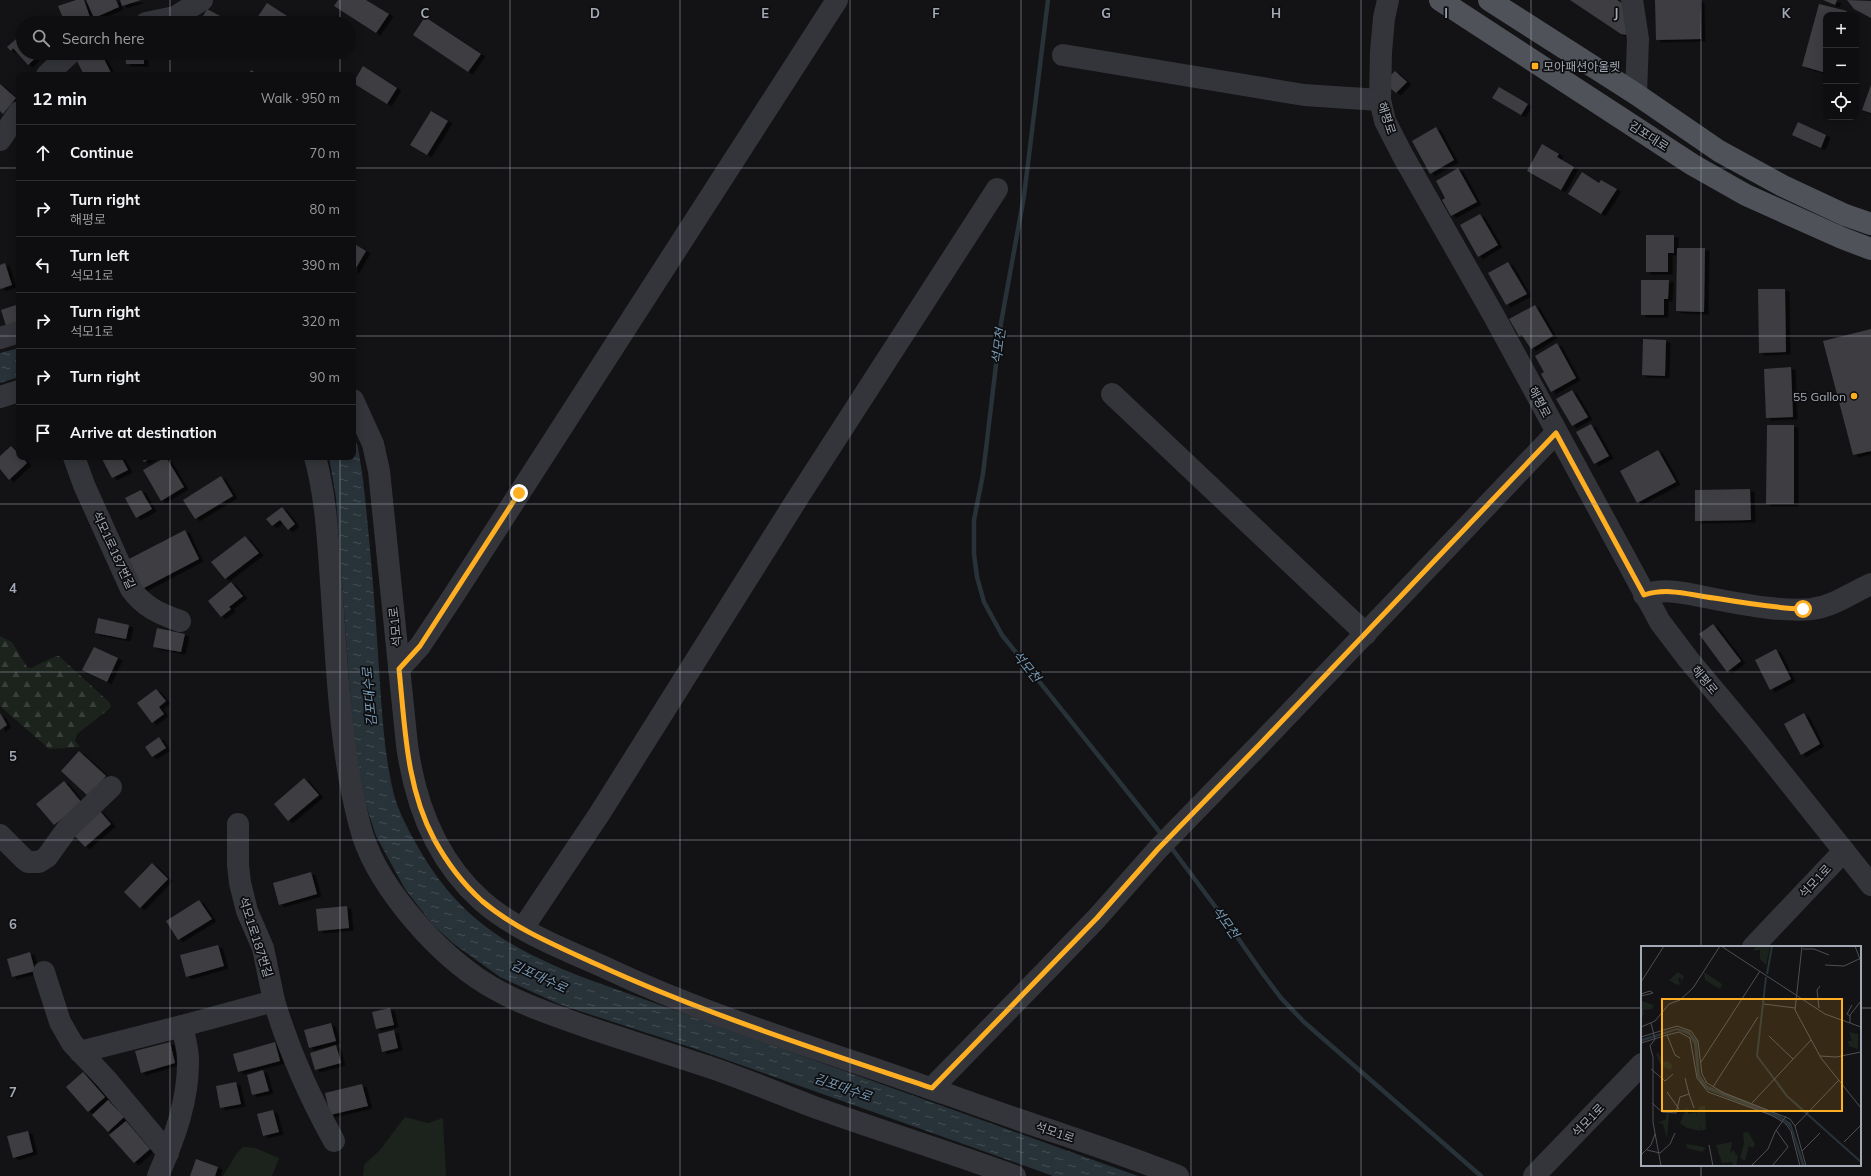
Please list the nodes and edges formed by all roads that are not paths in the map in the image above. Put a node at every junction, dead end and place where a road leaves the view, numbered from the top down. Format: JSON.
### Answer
{"nodes":[{"id":1,"x":202,"y":0,"type":"edge"},
{"id":2,"x":837,"y":0,"type":"edge"},
{"id":3,"x":1388,"y":0,"type":"edge"},
{"id":4,"x":1440,"y":0,"type":"edge"},
{"id":5,"x":1489,"y":0,"type":"edge"},
{"id":6,"x":1632,"y":0,"type":"edge"},
{"id":7,"x":177,"y":16,"type":"edge"},
{"id":8,"x":1466,"y":17,"type":"junction"},
{"id":9,"x":1517,"y":18,"type":"junction"},
{"id":10,"x":1063,"y":55,"type":"dead end"},
{"id":11,"x":63,"y":60,"type":"edge"},
{"id":12,"x":50,"y":72,"type":"edge"},
{"id":13,"x":1636,"y":94,"type":"junction"},
{"id":14,"x":1380,"y":100,"type":"junction"},
{"id":15,"x":16,"y":116,"type":"edge"},
{"id":16,"x":0,"y":140,"type":"edge"},
{"id":17,"x":997,"y":190,"type":"dead end"},
{"id":18,"x":1871,"y":224,"type":"edge"},
{"id":19,"x":1871,"y":249,"type":"edge"},
{"id":20,"x":16,"y":333,"type":"edge"},
{"id":21,"x":0,"y":338,"type":"edge"},
{"id":22,"x":16,"y":392,"type":"edge"},
{"id":23,"x":1112,"y":394,"type":"dead end"},
{"id":24,"x":0,"y":397,"type":"edge"},
{"id":25,"x":356,"y":406,"type":"edge"},
{"id":26,"x":1556,"y":433,"type":"junction"},
{"id":27,"x":75,"y":460,"type":"edge"},
{"id":28,"x":316,"y":460,"type":"edge"},
{"id":29,"x":1871,"y":584,"type":"edge"},
{"id":30,"x":1644,"y":595,"type":"junction"},
{"id":31,"x":180,"y":621,"type":"dead end"},
{"id":32,"x":1366,"y":634,"type":"junction"},
{"id":33,"x":399,"y":669,"type":"junction"},
{"id":34,"x":110,"y":787,"type":"dead end"},
{"id":35,"x":238,"y":824,"type":"dead end"},
{"id":36,"x":0,"y":835,"type":"edge"},
{"id":37,"x":1844,"y":851,"type":"junction"},
{"id":38,"x":1871,"y":885,"type":"edge"},
{"id":39,"x":522,"y":928,"type":"junction"},
{"id":40,"x":1754,"y":946,"type":"edge"},
{"id":41,"x":44,"y":972,"type":"dead end"},
{"id":42,"x":274,"y":1001,"type":"junction"},
{"id":43,"x":182,"y":1026,"type":"junction"},
{"id":44,"x":80,"y":1052,"type":"junction"},
{"id":45,"x":1641,"y":1065,"type":"edge"},
{"id":46,"x":932,"y":1088,"type":"junction"},
{"id":47,"x":334,"y":1141,"type":"dead end"},
{"id":48,"x":168,"y":1153,"type":"junction"},
{"id":49,"x":158,"y":1176,"type":"edge"},
{"id":50,"x":1015,"y":1176,"type":"edge"},
{"id":51,"x":1178,"y":1176,"type":"edge"},
{"id":52,"x":1534,"y":1176,"type":"edge"}],
"edges":[{"from":1,"to":7,"type":"lane"},
{"from":2,"to":33,"type":"lane"},
{"from":3,"to":14,"type":"lane","name":"해평로"},
{"from":4,"to":8,"type":"main road","name":"김포대로"},
{"from":5,"to":9,"type":"main road"},
{"from":6,"to":13,"type":"lane"},
{"from":8,"to":9,"type":"main road"},
{"from":8,"to":19,"type":"main road","name":"김포대로"},
{"from":9,"to":13,"type":"main road"},
{"from":10,"to":14,"type":"lane"},
{"from":11,"to":12,"type":"lane"},
{"from":13,"to":18,"type":"main road"},
{"from":14,"to":26,"type":"lane","name":"해평로"},
{"from":15,"to":16,"type":"lane"},
{"from":17,"to":39,"type":"lane"},
{"from":20,"to":21,"type":"lane"},
{"from":22,"to":24,"type":"lane"},
{"from":23,"to":32,"type":"lane"},
{"from":25,"to":33,"type":"lane","name":"석모1로"},
{"from":26,"to":30,"type":"lane","name":"해평로"},
{"from":26,"to":32,"type":"lane"},
{"from":27,"to":31,"type":"lane","name":"석모1로187번길"},
{"from":28,"to":50,"type":"lane"},
{"from":29,"to":30,"type":"lane"},
{"from":30,"to":37,"type":"lane","name":"해평로"},
{"from":32,"to":46,"type":"lane"},
{"from":33,"to":39,"type":"lane","name":"석모1로"},
{"from":34,"to":36,"type":"lane"},
{"from":35,"to":42,"type":"lane","name":"석모1로187번길"},
{"from":37,"to":38,"type":"lane","name":"해평로"},
{"from":37,"to":40,"type":"lane","name":"석모1로"},
{"from":39,"to":46,"type":"lane","name":"석모1로"},
{"from":41,"to":44,"type":"lane"},
{"from":42,"to":43,"type":"lane"},
{"from":42,"to":47,"type":"lane","name":"석모1로187번길"},
{"from":43,"to":44,"type":"lane"},
{"from":43,"to":48,"type":"lane"},
{"from":44,"to":48,"type":"lane"},
{"from":45,"to":52,"type":"lane","name":"석모1로"},
{"from":46,"to":51,"type":"lane","name":"석모1로"},
{"from":48,"to":49,"type":"lane"}]}
